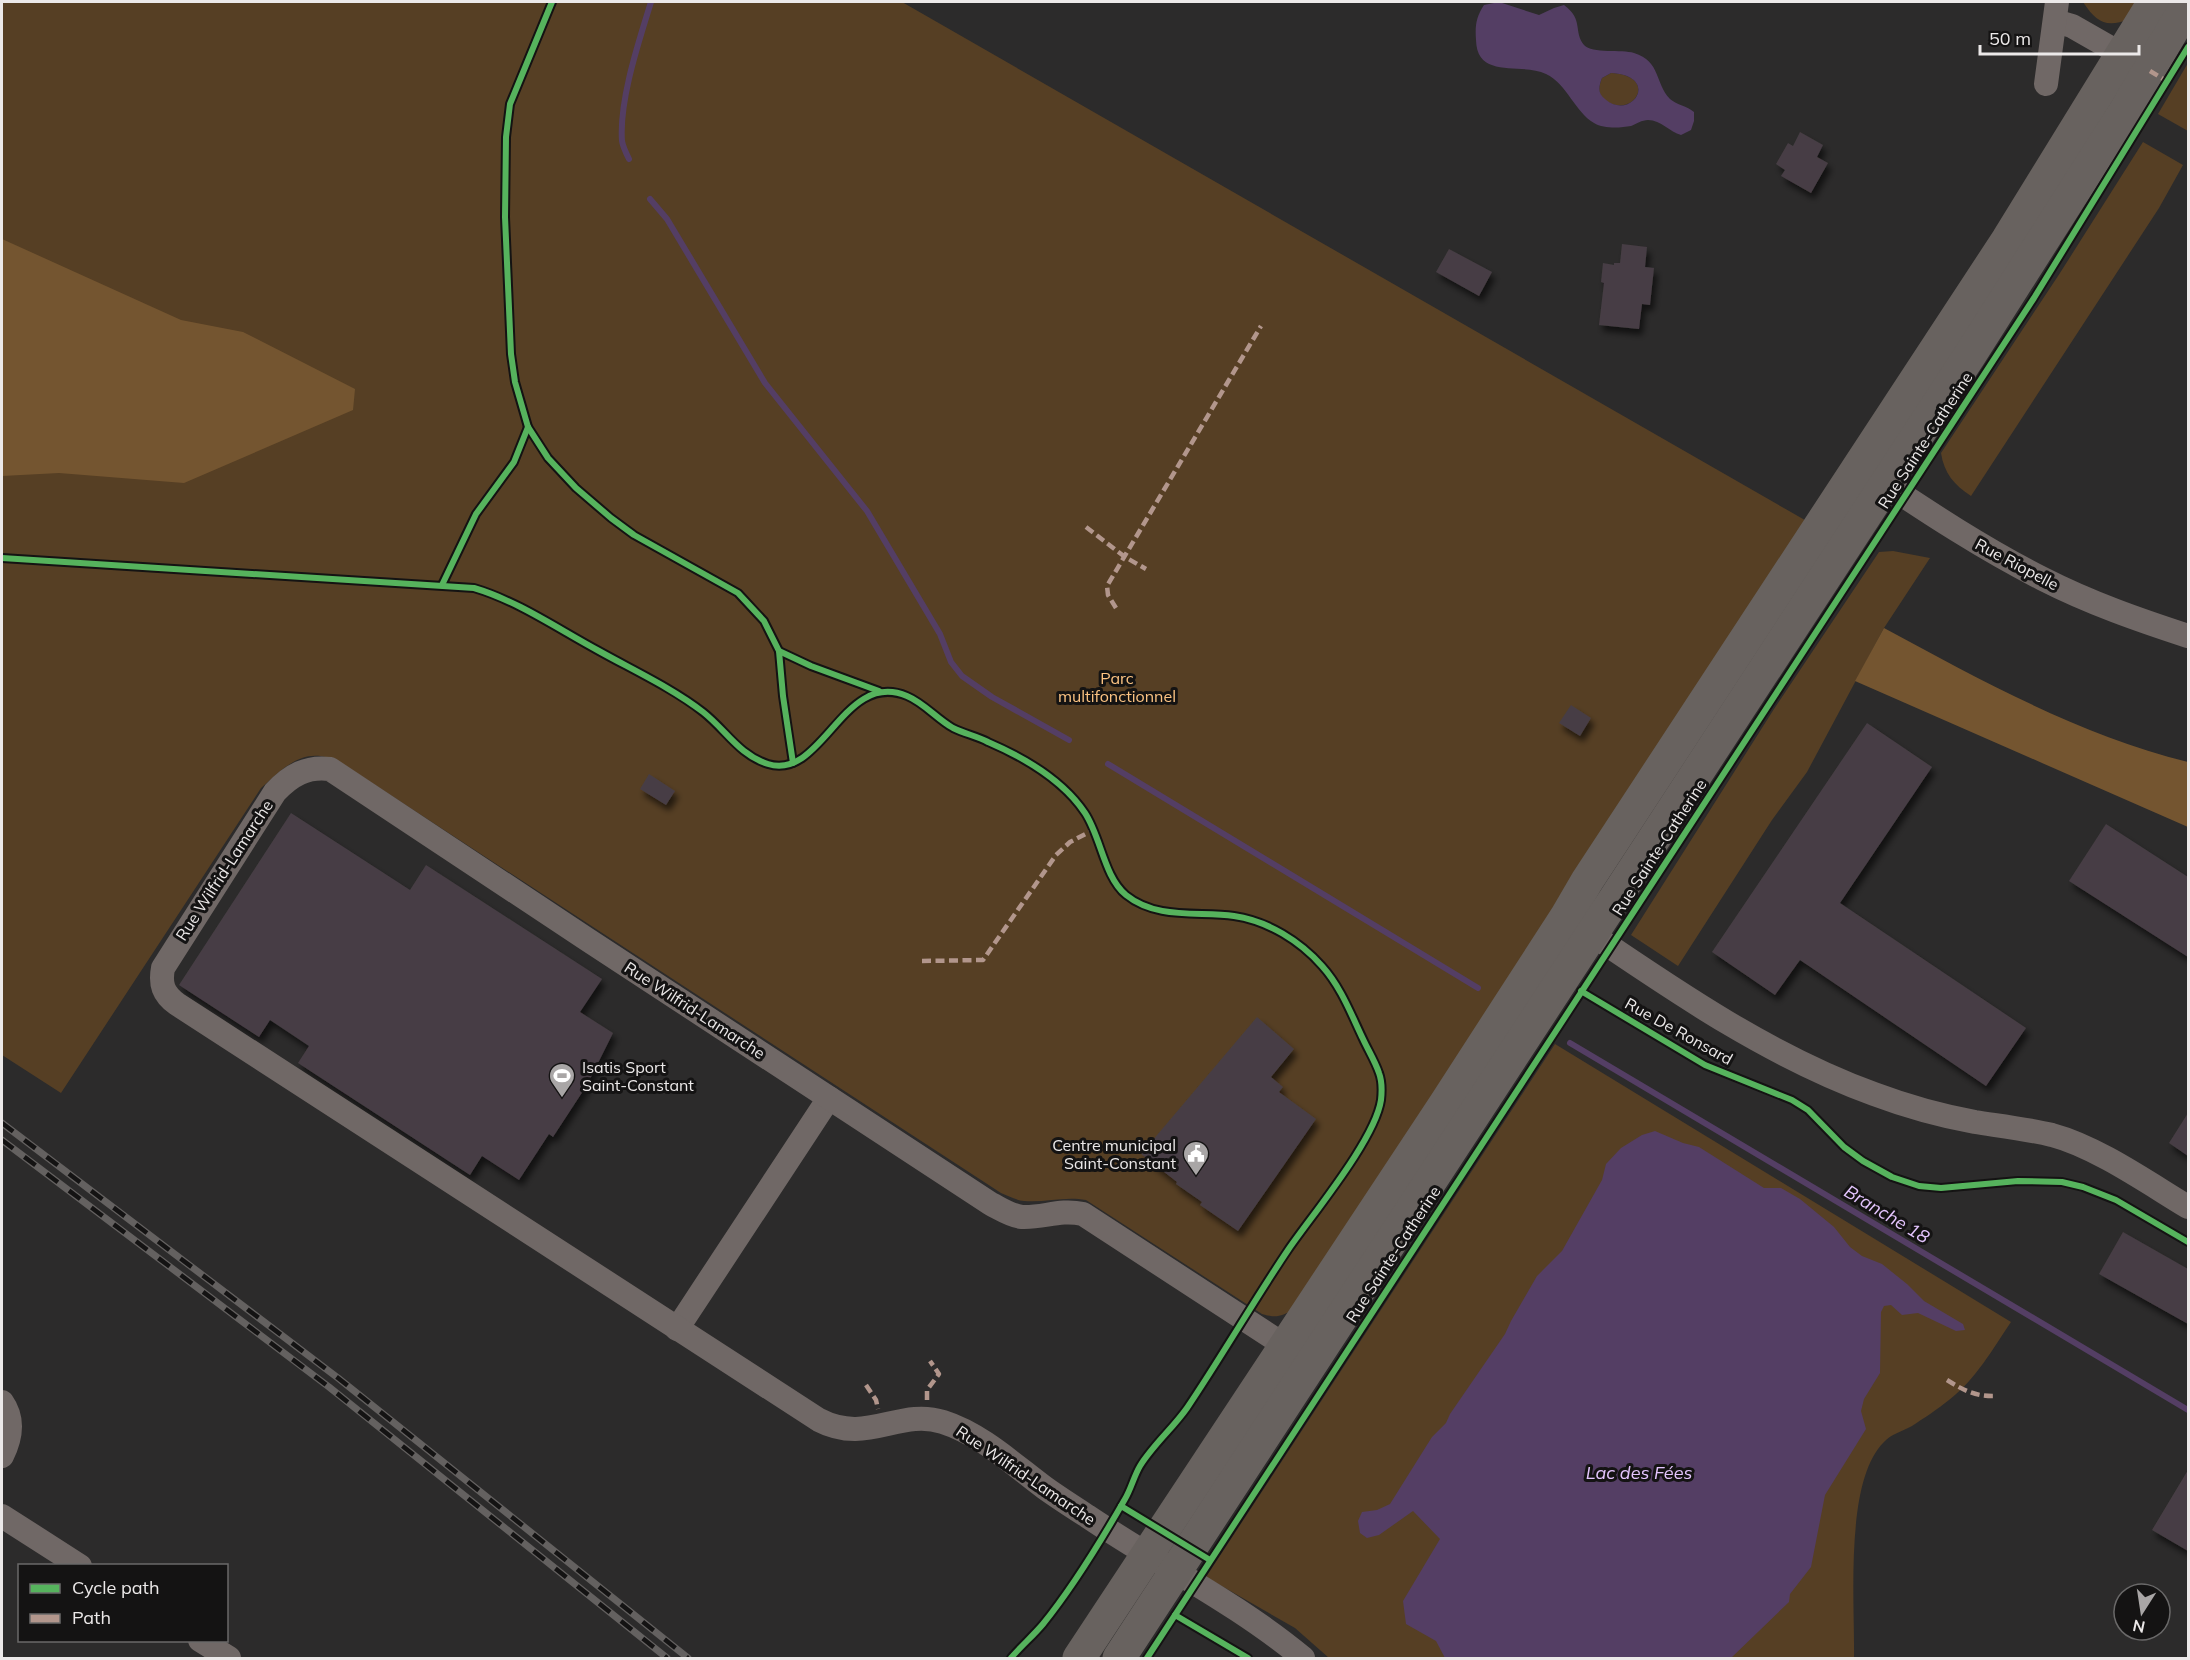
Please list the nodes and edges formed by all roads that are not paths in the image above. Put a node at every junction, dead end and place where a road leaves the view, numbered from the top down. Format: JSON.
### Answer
{"nodes":[{"id":1,"x":2154,"y":2,"type":"edge"},
{"id":2,"x":2188,"y":4,"type":"edge"},
{"id":3,"x":2056,"y":11,"type":"edge"},
{"id":4,"x":2136,"y":63,"type":"junction"},
{"id":5,"x":2046,"y":84,"type":"dead end"},
{"id":6,"x":1872,"y":475,"type":"junction"},
{"id":7,"x":2188,"y":636,"type":"edge"},
{"id":8,"x":1579,"y":926,"type":"junction"},
{"id":9,"x":830,"y":1098,"type":"junction"},
{"id":10,"x":2188,"y":1207,"type":"edge"},
{"id":11,"x":677,"y":1329,"type":"junction"},
{"id":12,"x":1284,"y":1345,"type":"junction"},
{"id":13,"x":2,"y":1402,"type":"edge"},
{"id":14,"x":2,"y":1456,"type":"edge"},
{"id":15,"x":2,"y":1516,"type":"edge"},
{"id":16,"x":1147,"y":1554,"type":"junction"},
{"id":17,"x":77,"y":1564,"type":"edge"},
{"id":18,"x":1176,"y":1573,"type":"junction"},
{"id":19,"x":202,"y":1642,"type":"edge"},
{"id":20,"x":229,"y":1659,"type":"edge"},
{"id":21,"x":1079,"y":1659,"type":"edge"},
{"id":22,"x":1119,"y":1659,"type":"edge"},
{"id":23,"x":1303,"y":1659,"type":"edge"}],
"edges":[{"from":1,"to":4,"type":"street","name":"Rue Sainte-Catherine"},
{"from":2,"to":4,"type":"street","name":"Rue Sainte-Catherine"},
{"from":3,"to":4,"type":"street"},
{"from":3,"to":5,"type":"street"},
{"from":4,"to":6,"type":"street","name":"Rue Sainte-Catherine"},
{"from":6,"to":7,"type":"street","name":"Rue Riopelle"},
{"from":6,"to":8,"type":"street","name":"Rue Sainte-Catherine"},
{"from":8,"to":10,"type":"street","name":"Rue De Ronsard"},
{"from":8,"to":12,"type":"street","name":"Rue Sainte-Catherine"},
{"from":8,"to":18,"type":"street","name":"Rue Sainte-Catherine"},
{"from":9,"to":11,"type":"street"},
{"from":9,"to":11,"type":"street","name":"Rue Wilfrid-Lamarche"},
{"from":9,"to":12,"type":"street","name":"Rue Wilfrid-Lamarche"},
{"from":11,"to":16,"type":"street","name":"Rue Wilfrid-Lamarche"},
{"from":12,"to":16,"type":"street","name":"Rue Sainte-Catherine"},
{"from":13,"to":14,"type":"street"},
{"from":15,"to":17,"type":"street"},
{"from":16,"to":18,"type":"street","name":"Rue Wilfrid-Lamarche"},
{"from":16,"to":21,"type":"street","name":"Rue Sainte-Catherine"},
{"from":18,"to":22,"type":"street","name":"Rue Sainte-Catherine"},
{"from":18,"to":23,"type":"street","name":"Rue Wilfrid-Lamarche"},
{"from":19,"to":20,"type":"street"}]}
